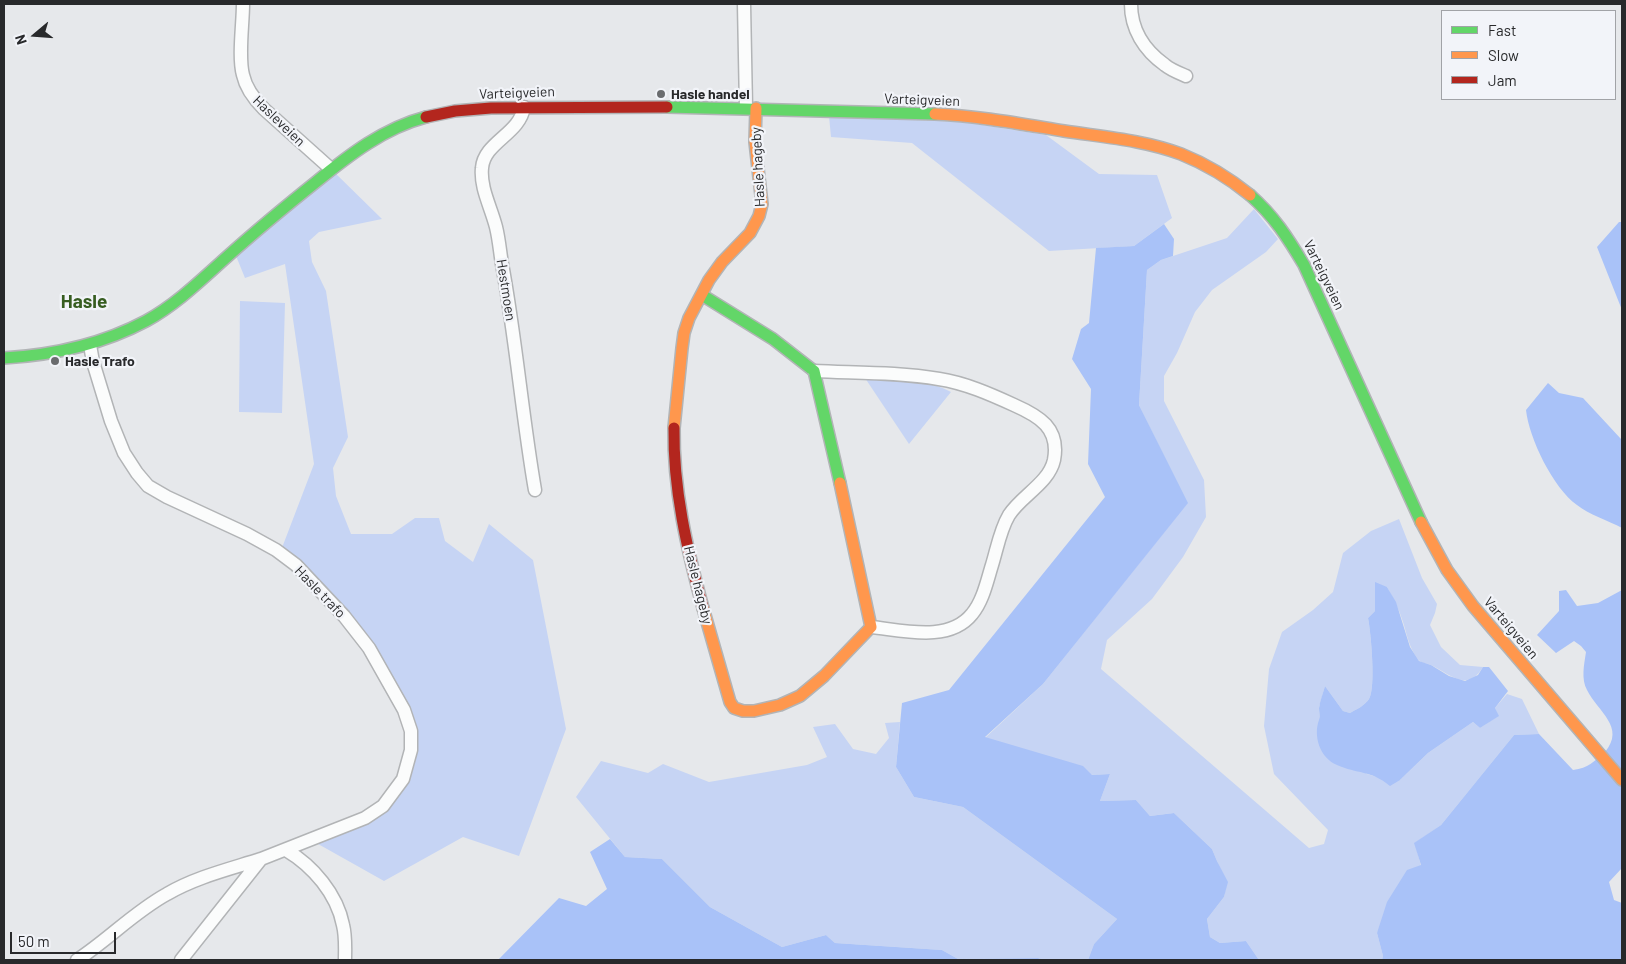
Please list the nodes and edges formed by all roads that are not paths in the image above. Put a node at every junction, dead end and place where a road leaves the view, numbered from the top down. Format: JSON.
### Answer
{"nodes":[{"id":1,"x":242,"y":4,"type":"edge"},
{"id":2,"x":744,"y":4,"type":"edge"},
{"id":3,"x":1131,"y":4,"type":"edge"},
{"id":4,"x":1186,"y":76,"type":"dead end"},
{"id":5,"x":524,"y":107,"type":"junction"},
{"id":6,"x":751,"y":108,"type":"junction"},
{"id":7,"x":331,"y":169,"type":"junction"},
{"id":8,"x":702,"y":295,"type":"junction"},
{"id":9,"x":90,"y":345,"type":"junction"},
{"id":10,"x":4,"y":358,"type":"edge"},
{"id":11,"x":814,"y":371,"type":"junction"},
{"id":12,"x":534,"y":490,"type":"dead end"},
{"id":13,"x":871,"y":627,"type":"junction"},
{"id":14,"x":1622,"y":780,"type":"edge"},
{"id":15,"x":286,"y":850,"type":"junction"},
{"id":16,"x":261,"y":859,"type":"junction"},
{"id":17,"x":77,"y":960,"type":"edge"},
{"id":18,"x":181,"y":960,"type":"edge"},
{"id":19,"x":344,"y":960,"type":"edge"}],
"edges":[{"from":1,"to":7,"type":"street","name":"Hasleveien"},
{"from":2,"to":6,"type":"street"},
{"from":3,"to":4,"type":"street"},
{"from":5,"to":6,"type":"main road","name":"Varteigveien"},
{"from":5,"to":7,"type":"main road","name":"Varteigveien"},
{"from":5,"to":12,"type":"street","name":"Hestmoen"},
{"from":6,"to":8,"type":"main road","name":"Hasle hageby"},
{"from":6,"to":14,"type":"main road","name":"Varteigveien"},
{"from":7,"to":9,"type":"main road","name":"Varteigveien"},
{"from":8,"to":11,"type":"main road"},
{"from":8,"to":13,"type":"main road","name":"Hasle hageby"},
{"from":9,"to":10,"type":"main road","name":"Varteigveien"},
{"from":9,"to":15,"type":"street","name":"Hasle trafo"},
{"from":11,"to":13,"type":"main road"},
{"from":11,"to":13,"type":"street"},
{"from":15,"to":16,"type":"street","name":"Hasle trafo"},
{"from":15,"to":19,"type":"street"},
{"from":16,"to":17,"type":"street","name":"Hasle trafo"},
{"from":16,"to":18,"type":"street"}]}
